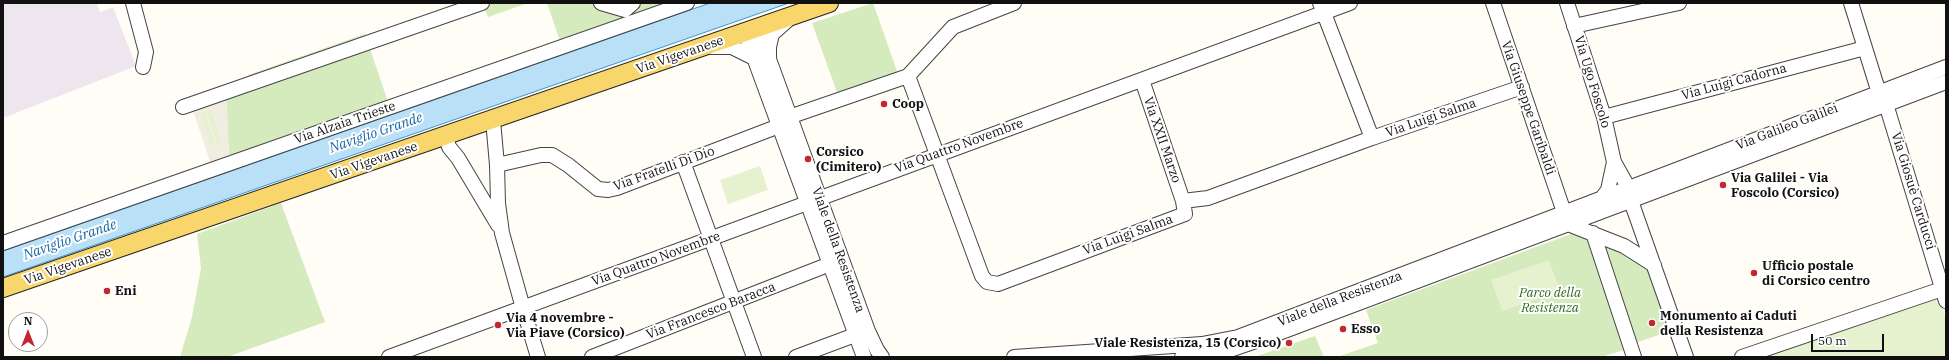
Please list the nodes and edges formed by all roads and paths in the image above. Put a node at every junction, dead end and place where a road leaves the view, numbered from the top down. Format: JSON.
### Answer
{"nodes":[{"id":1,"x":132,"y":3,"type":"edge"},
{"id":2,"x":482,"y":3,"type":"edge"},
{"id":3,"x":601,"y":3,"type":"edge"},
{"id":4,"x":633,"y":3,"type":"edge"},
{"id":5,"x":687,"y":3,"type":"edge"},
{"id":6,"x":829,"y":3,"type":"edge"},
{"id":7,"x":1014,"y":3,"type":"edge"},
{"id":8,"x":1350,"y":3,"type":"edge"},
{"id":9,"x":1492,"y":3,"type":"edge"},
{"id":10,"x":1568,"y":3,"type":"edge"},
{"id":11,"x":1679,"y":3,"type":"edge"},
{"id":12,"x":1851,"y":3,"type":"edge"},
{"id":13,"x":1322,"y":8,"type":"edge"},
{"id":14,"x":791,"y":17,"type":"junction"},
{"id":15,"x":1574,"y":26,"type":"junction"},
{"id":16,"x":751,"y":31,"type":"junction"},
{"id":17,"x":1865,"y":48,"type":"junction"},
{"id":18,"x":698,"y":49,"type":"junction"},
{"id":19,"x":754,"y":58,"type":"junction"},
{"id":20,"x":769,"y":61,"type":"junction"},
{"id":21,"x":142,"y":67,"type":"dead end"},
{"id":22,"x":1946,"y":67,"type":"edge"},
{"id":23,"x":908,"y":76,"type":"junction"},
{"id":24,"x":1142,"y":80,"type":"junction"},
{"id":25,"x":1946,"y":82,"type":"edge"},
{"id":26,"x":1522,"y":87,"type":"junction"},
{"id":27,"x":1883,"y":98,"type":"junction"},
{"id":28,"x":183,"y":107,"type":"dead end"},
{"id":29,"x":1604,"y":117,"type":"junction"},
{"id":30,"x":493,"y":120,"type":"junction"},
{"id":31,"x":784,"y":122,"type":"junction"},
{"id":32,"x":446,"y":136,"type":"junction"},
{"id":33,"x":1372,"y":138,"type":"junction"},
{"id":34,"x":938,"y":154,"type":"junction"},
{"id":35,"x":684,"y":162,"type":"junction"},
{"id":36,"x":1614,"y":162,"type":"junction"},
{"id":37,"x":497,"y":165,"type":"junction"},
{"id":38,"x":1629,"y":194,"type":"junction"},
{"id":39,"x":1602,"y":198,"type":"junction"},
{"id":40,"x":1183,"y":200,"type":"junction"},
{"id":41,"x":813,"y":201,"type":"junction"},
{"id":42,"x":1567,"y":218,"type":"junction"},
{"id":43,"x":502,"y":233,"type":"junction"},
{"id":44,"x":1593,"y":233,"type":"junction"},
{"id":45,"x":710,"y":240,"type":"junction"},
{"id":46,"x":3,"y":243,"type":"edge"},
{"id":47,"x":830,"y":264,"type":"junction"},
{"id":48,"x":1654,"y":265,"type":"junction"},
{"id":49,"x":3,"y":288,"type":"edge"},
{"id":50,"x":1944,"y":295,"type":"edge"},
{"id":51,"x":734,"y":302,"type":"junction"},
{"id":52,"x":1346,"y":302,"type":"junction"},
{"id":53,"x":523,"y":308,"type":"junction"},
{"id":54,"x":862,"y":333,"type":"junction"},
{"id":55,"x":1106,"y":354,"type":"edge"},
{"id":56,"x":389,"y":357,"type":"edge"},
{"id":57,"x":538,"y":357,"type":"edge"},
{"id":58,"x":592,"y":357,"type":"edge"},
{"id":59,"x":754,"y":357,"type":"edge"},
{"id":60,"x":796,"y":357,"type":"edge"},
{"id":61,"x":864,"y":357,"type":"edge"},
{"id":62,"x":882,"y":357,"type":"edge"},
{"id":63,"x":1014,"y":357,"type":"edge"},
{"id":64,"x":1182,"y":357,"type":"edge"},
{"id":65,"x":1634,"y":357,"type":"edge"},
{"id":66,"x":1686,"y":357,"type":"edge"},
{"id":67,"x":1742,"y":357,"type":"edge"}],
"edges":[{"from":1,"to":21,"type":"street"},
{"from":2,"to":28,"type":"street"},
{"from":3,"to":4,"type":"street"},
{"from":5,"to":46,"type":"street","name":"Via Alzaia Trieste"},
{"from":6,"to":14,"type":"main road","name":"Via Vigevanese"},
{"from":7,"to":23,"type":"street"},
{"from":8,"to":13,"type":"street","name":"Via Quattro Novembre"},
{"from":9,"to":26,"type":"street","name":"Via Giuseppe Garibaldi"},
{"from":10,"to":15,"type":"street","name":"Via Ugo Foscolo"},
{"from":11,"to":15,"type":"street"},
{"from":12,"to":17,"type":"street","name":"Via Giosuè Carducci"},
{"from":13,"to":24,"type":"street","name":"Via Quattro Novembre"},
{"from":13,"to":33,"type":"street"},
{"from":14,"to":16,"type":"main road","name":"Via Vigevanese"},
{"from":14,"to":20,"type":"street"},
{"from":15,"to":29,"type":"street","name":"Via Ugo Foscolo"},
{"from":16,"to":18,"type":"main road","name":"Via Vigevanese"},
{"from":16,"to":19,"type":"street","name":"Viale della Resistenza"},
{"from":16,"to":20,"type":"street","name":"Viale della Resistenza"},
{"from":17,"to":27,"type":"street","name":"Via Giosuè Carducci"},
{"from":17,"to":29,"type":"street","name":"Via Luigi Cadorna"},
{"from":18,"to":19,"type":"street"},
{"from":18,"to":30,"type":"main road","name":"Via Vigevanese"},
{"from":19,"to":31,"type":"street","name":"Viale della Resistenza"},
{"from":20,"to":31,"type":"street","name":"Viale della Resistenza"},
{"from":22,"to":27,"type":"street","name":"Via Galileo Galilei"},
{"from":23,"to":31,"type":"street","name":"Via Fratelli Di Dio"},
{"from":23,"to":34,"type":"street","name":"Via Luigi Salma"},
{"from":24,"to":34,"type":"street","name":"Via Quattro Novembre"},
{"from":24,"to":40,"type":"street","name":"Via XXII Marzo"},
{"from":25,"to":27,"type":"street","name":"Via Galileo Galilei"},
{"from":26,"to":33,"type":"street","name":"Via Luigi Salma"},
{"from":26,"to":42,"type":"street","name":"Via Giuseppe Garibaldi"},
{"from":27,"to":38,"type":"street","name":"Via Galileo Galilei"},
{"from":27,"to":50,"type":"street","name":"Via Giosuè Carducci"},
{"from":29,"to":36,"type":"street","name":"Via Ugo Foscolo"},
{"from":30,"to":32,"type":"main road","name":"Via Vigevanese"},
{"from":30,"to":37,"type":"street"},
{"from":31,"to":35,"type":"street","name":"Via Fratelli Di Dio"},
{"from":31,"to":41,"type":"street","name":"Viale della Resistenza"},
{"from":32,"to":43,"type":"street"},
{"from":32,"to":49,"type":"main road","name":"Via Vigevanese"},
{"from":33,"to":40,"type":"street","name":"Via Luigi Salma"},
{"from":34,"to":40,"type":"street","name":"Via Luigi Salma"},
{"from":34,"to":41,"type":"street","name":"Via Quattro Novembre"},
{"from":35,"to":37,"type":"street","name":"Via Fratelli Di Dio"},
{"from":35,"to":45,"type":"street"},
{"from":36,"to":38,"type":"street","name":"Via Ugo Foscolo"},
{"from":36,"to":39,"type":"street","name":"Via Ugo Foscolo"},
{"from":37,"to":43,"type":"street"},
{"from":38,"to":39,"type":"street","name":"Viale della Resistenza"},
{"from":38,"to":42,"type":"street","name":"Viale della Resistenza"},
{"from":38,"to":48,"type":"street","name":"Via Ugo Foscolo"},
{"from":39,"to":42,"type":"street","name":"Viale della Resistenza"},
{"from":41,"to":45,"type":"street","name":"Via Quattro Novembre"},
{"from":41,"to":47,"type":"street","name":"Viale della Resistenza"},
{"from":41,"to":54,"type":"street","name":"Viale della Resistenza"},
{"from":42,"to":44,"type":"street"},
{"from":42,"to":52,"type":"street","name":"Viale della Resistenza"},
{"from":43,"to":53,"type":"street"},
{"from":44,"to":48,"type":"street"},
{"from":44,"to":65,"type":"street"},
{"from":45,"to":51,"type":"street"},
{"from":45,"to":53,"type":"street","name":"Via Quattro Novembre"},
{"from":47,"to":51,"type":"street","name":"Via Francesco Baracca"},
{"from":47,"to":54,"type":"street","name":"Viale della Resistenza"},
{"from":48,"to":66,"type":"street","name":"Via Ugo Foscolo"},
{"from":50,"to":67,"type":"street"},
{"from":51,"to":58,"type":"street","name":"Via Francesco Baracca"},
{"from":51,"to":59,"type":"street"},
{"from":52,"to":55,"type":"street","name":"Viale della Resistenza"},
{"from":52,"to":64,"type":"street","name":"Viale della Resistenza"},
{"from":53,"to":56,"type":"street","name":"Via Quattro Novembre"},
{"from":53,"to":57,"type":"street"},
{"from":54,"to":60,"type":"street"},
{"from":54,"to":61,"type":"street","name":"Viale della Resistenza"},
{"from":54,"to":62,"type":"street","name":"Viale della Resistenza"},
{"from":55,"to":63,"type":"street","name":"Viale della Resistenza"}]}
